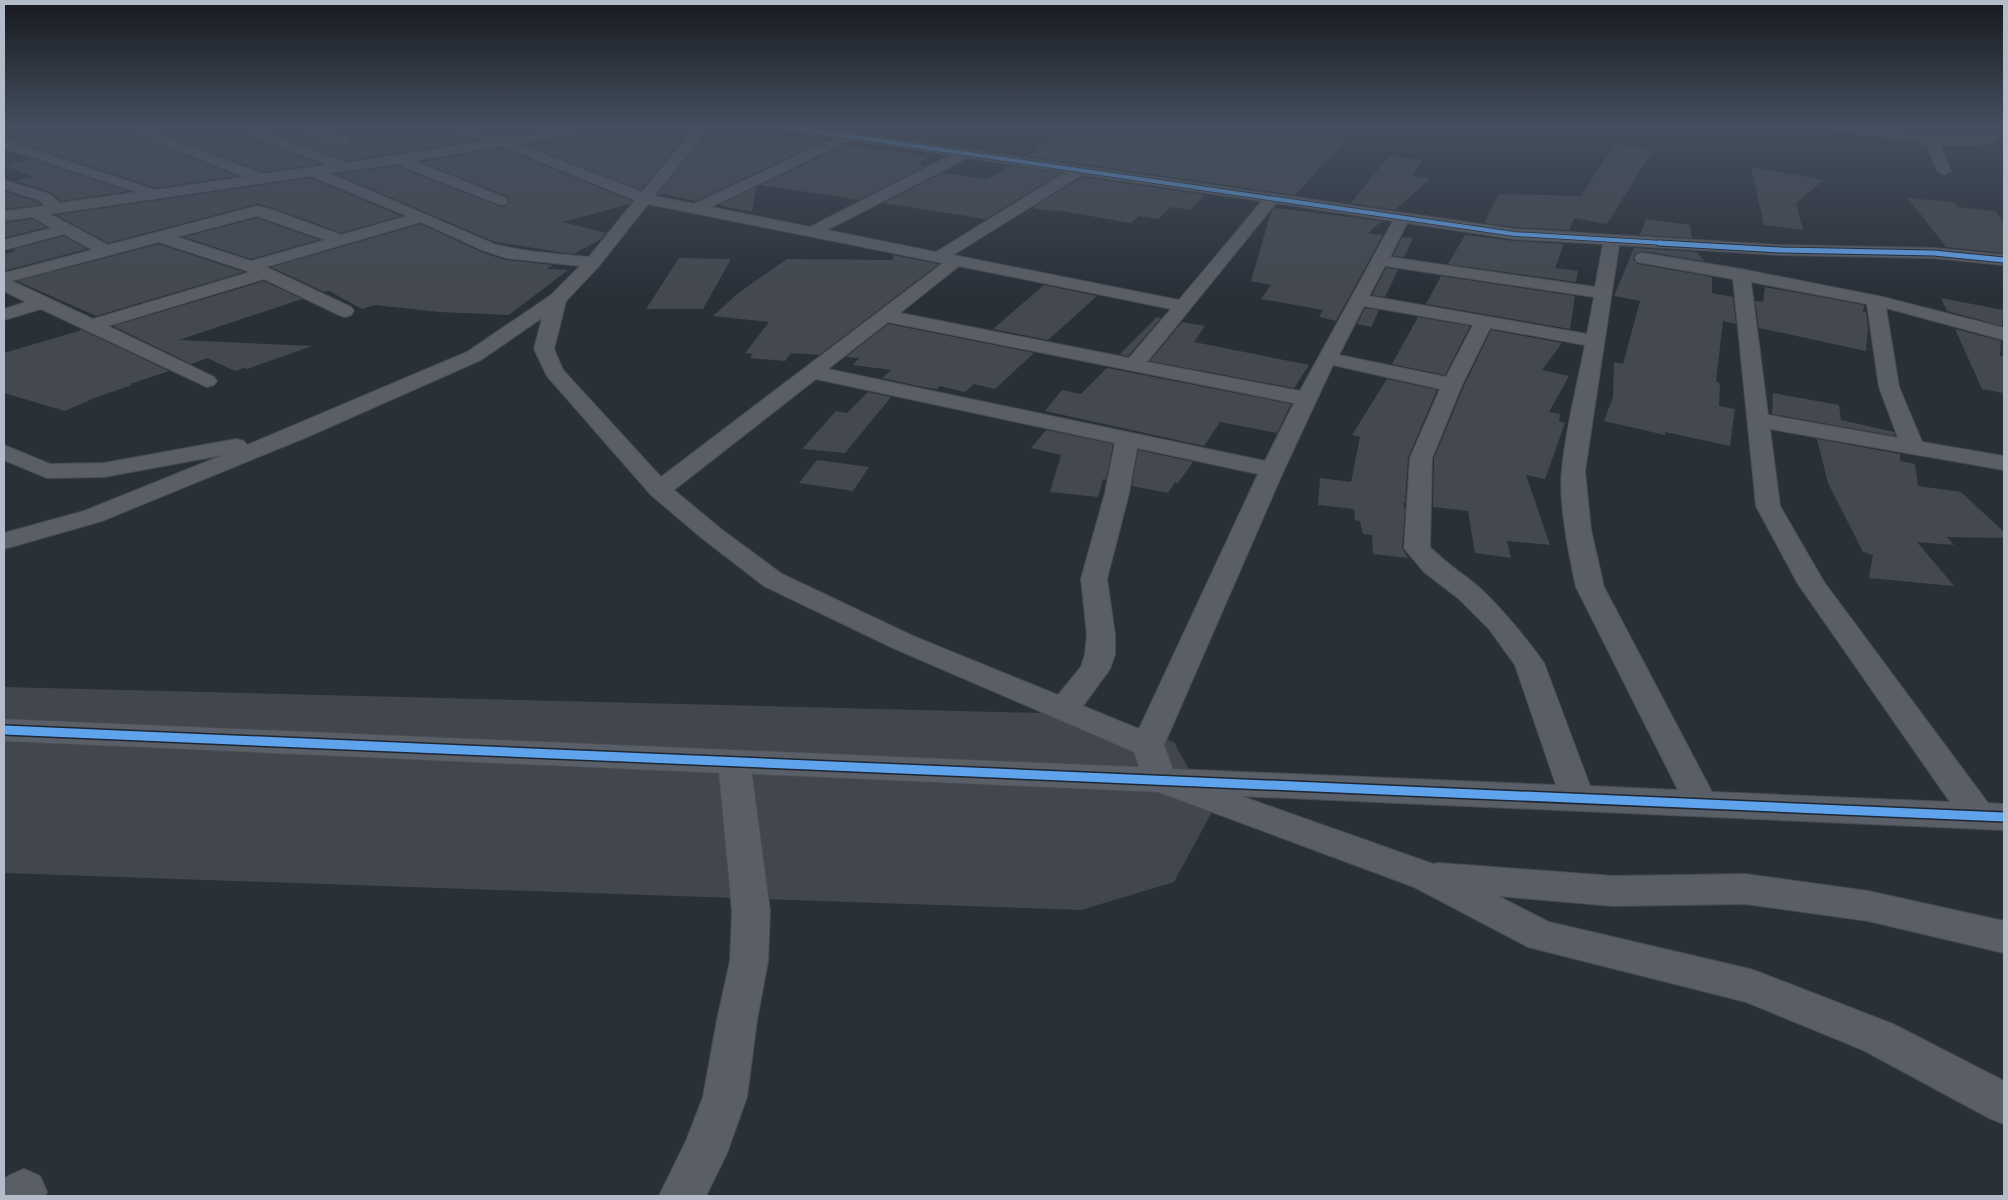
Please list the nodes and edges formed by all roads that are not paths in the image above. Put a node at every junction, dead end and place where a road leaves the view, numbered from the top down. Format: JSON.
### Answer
{"nodes":[{"id":1,"x":116,"y":181,"type":"edge"},
{"id":2,"x":248,"y":181,"type":"edge"},
{"id":3,"x":334,"y":181,"type":"edge"},
{"id":4,"x":451,"y":181,"type":"edge"},
{"id":5,"x":601,"y":181,"type":"edge"},
{"id":6,"x":660,"y":181,"type":"edge"},
{"id":7,"x":754,"y":181,"type":"edge"},
{"id":8,"x":911,"y":181,"type":"edge"},
{"id":9,"x":1064,"y":181,"type":"edge"},
{"id":10,"x":1155,"y":181,"type":"edge"},
{"id":11,"x":4,"y":184,"type":"edge"},
{"id":12,"x":156,"y":194,"type":"junction"},
{"id":13,"x":1272,"y":198,"type":"junction"},
{"id":14,"x":646,"y":199,"type":"junction"},
{"id":15,"x":501,"y":201,"type":"dead end"},
{"id":16,"x":56,"y":208,"type":"junction"},
{"id":17,"x":695,"y":209,"type":"junction"},
{"id":18,"x":33,"y":212,"type":"junction"},
{"id":19,"x":4,"y":216,"type":"edge"},
{"id":20,"x":422,"y":217,"type":"junction"},
{"id":21,"x":1402,"y":218,"type":"junction"},
{"id":22,"x":65,"y":229,"type":"junction"},
{"id":23,"x":812,"y":232,"type":"junction"},
{"id":24,"x":161,"y":236,"type":"junction"},
{"id":25,"x":340,"y":240,"type":"junction"},
{"id":26,"x":4,"y":245,"type":"edge"},
{"id":27,"x":1611,"y":247,"type":"junction"},
{"id":28,"x":106,"y":251,"type":"junction"},
{"id":29,"x":948,"y":259,"type":"junction"},
{"id":30,"x":1379,"y":260,"type":"junction"},
{"id":31,"x":2004,"y":260,"type":"edge"},
{"id":32,"x":593,"y":262,"type":"junction"},
{"id":33,"x":258,"y":270,"type":"junction"},
{"id":34,"x":1741,"y":274,"type":"junction"},
{"id":35,"x":4,"y":278,"type":"edge"},
{"id":36,"x":4,"y":284,"type":"edge"},
{"id":37,"x":1602,"y":293,"type":"junction"},
{"id":38,"x":557,"y":299,"type":"junction"},
{"id":39,"x":1358,"y":299,"type":"junction"},
{"id":40,"x":1876,"y":300,"type":"junction"},
{"id":41,"x":43,"y":302,"type":"junction"},
{"id":42,"x":1184,"y":306,"type":"junction"},
{"id":43,"x":345,"y":311,"type":"dead end"},
{"id":44,"x":4,"y":315,"type":"edge"},
{"id":45,"x":885,"y":316,"type":"junction"},
{"id":46,"x":1484,"y":321,"type":"junction"},
{"id":47,"x":93,"y":325,"type":"junction"},
{"id":48,"x":2004,"y":334,"type":"edge"},
{"id":49,"x":1594,"y":341,"type":"junction"},
{"id":50,"x":1327,"y":358,"type":"junction"},
{"id":51,"x":1134,"y":365,"type":"junction"},
{"id":52,"x":812,"y":372,"type":"junction"},
{"id":53,"x":207,"y":381,"type":"dead end"},
{"id":54,"x":1452,"y":385,"type":"junction"},
{"id":55,"x":1307,"y":399,"type":"junction"},
{"id":56,"x":1758,"y":420,"type":"junction"},
{"id":57,"x":1127,"y":439,"type":"junction"},
{"id":58,"x":277,"y":440,"type":"junction"},
{"id":59,"x":1912,"y":446,"type":"junction"},
{"id":60,"x":4,"y":452,"type":"edge"},
{"id":61,"x":2004,"y":463,"type":"edge"},
{"id":62,"x":1272,"y":470,"type":"junction"},
{"id":63,"x":659,"y":490,"type":"junction"},
{"id":64,"x":4,"y":541,"type":"edge"},
{"id":65,"x":1064,"y":709,"type":"junction"},
{"id":66,"x":4,"y":730,"type":"edge"},
{"id":67,"x":1148,"y":745,"type":"junction"},
{"id":68,"x":734,"y":762,"type":"junction"},
{"id":69,"x":1160,"y":780,"type":"junction"},
{"id":70,"x":1578,"y":798,"type":"junction"},
{"id":71,"x":1702,"y":804,"type":"junction"},
{"id":72,"x":1991,"y":817,"type":"edge"},
{"id":73,"x":1428,"y":876,"type":"junction"},
{"id":74,"x":2004,"y":937,"type":"edge"},
{"id":75,"x":2004,"y":1103,"type":"edge"},
{"id":76,"x":682,"y":1196,"type":"edge"}],
"edges":[{"from":1,"to":12,"type":"street"},
{"from":2,"to":12,"type":"street"},
{"from":3,"to":20,"type":"street"},
{"from":4,"to":15,"type":"street"},
{"from":5,"to":14,"type":"street"},
{"from":6,"to":14,"type":"street"},
{"from":7,"to":17,"type":"street"},
{"from":8,"to":23,"type":"street"},
{"from":9,"to":29,"type":"street"},
{"from":10,"to":13,"type":"street"},
{"from":11,"to":16,"type":"street"},
{"from":12,"to":16,"type":"street"},
{"from":13,"to":21,"type":"street"},
{"from":13,"to":42,"type":"street"},
{"from":14,"to":17,"type":"street"},
{"from":14,"to":32,"type":"street"},
{"from":16,"to":18,"type":"street"},
{"from":17,"to":23,"type":"street"},
{"from":18,"to":19,"type":"street"},
{"from":18,"to":22,"type":"street"},
{"from":20,"to":25,"type":"street"},
{"from":20,"to":32,"type":"street"},
{"from":21,"to":27,"type":"street"},
{"from":21,"to":30,"type":"street"},
{"from":22,"to":26,"type":"street"},
{"from":22,"to":28,"type":"street"},
{"from":23,"to":29,"type":"street"},
{"from":24,"to":25,"type":"street"},
{"from":24,"to":28,"type":"street"},
{"from":24,"to":33,"type":"street"},
{"from":25,"to":33,"type":"street"},
{"from":27,"to":31,"type":"street"},
{"from":27,"to":34,"type":"street"},
{"from":27,"to":37,"type":"street"},
{"from":28,"to":35,"type":"street"},
{"from":29,"to":42,"type":"street"},
{"from":29,"to":45,"type":"street"},
{"from":30,"to":37,"type":"street"},
{"from":30,"to":39,"type":"street"},
{"from":32,"to":38,"type":"street"},
{"from":33,"to":43,"type":"street"},
{"from":33,"to":47,"type":"street"},
{"from":34,"to":40,"type":"street"},
{"from":34,"to":56,"type":"street"},
{"from":36,"to":41,"type":"street"},
{"from":37,"to":49,"type":"street"},
{"from":38,"to":58,"type":"street"},
{"from":38,"to":63,"type":"street"},
{"from":39,"to":46,"type":"street"},
{"from":39,"to":50,"type":"street"},
{"from":40,"to":48,"type":"street"},
{"from":40,"to":59,"type":"street"},
{"from":41,"to":44,"type":"street"},
{"from":41,"to":47,"type":"street"},
{"from":42,"to":51,"type":"street"},
{"from":45,"to":51,"type":"street"},
{"from":45,"to":52,"type":"street"},
{"from":46,"to":49,"type":"street"},
{"from":46,"to":54,"type":"street"},
{"from":47,"to":53,"type":"street"},
{"from":49,"to":71,"type":"street"},
{"from":50,"to":54,"type":"street"},
{"from":50,"to":55,"type":"street"},
{"from":51,"to":55,"type":"street"},
{"from":52,"to":57,"type":"street"},
{"from":52,"to":63,"type":"street"},
{"from":54,"to":70,"type":"street"},
{"from":55,"to":62,"type":"street"},
{"from":56,"to":59,"type":"street"},
{"from":56,"to":72,"type":"street"},
{"from":57,"to":62,"type":"street"},
{"from":57,"to":65,"type":"street"},
{"from":58,"to":60,"type":"street"},
{"from":58,"to":64,"type":"street"},
{"from":59,"to":61,"type":"street"},
{"from":62,"to":67,"type":"street"},
{"from":63,"to":65,"type":"street"},
{"from":65,"to":67,"type":"street"},
{"from":66,"to":68,"type":"street"},
{"from":67,"to":69,"type":"street"},
{"from":68,"to":69,"type":"street"},
{"from":68,"to":76,"type":"street"},
{"from":69,"to":70,"type":"street"},
{"from":69,"to":73,"type":"street"},
{"from":70,"to":71,"type":"street"},
{"from":71,"to":72,"type":"street"},
{"from":73,"to":74,"type":"street"},
{"from":73,"to":75,"type":"street"}]}
